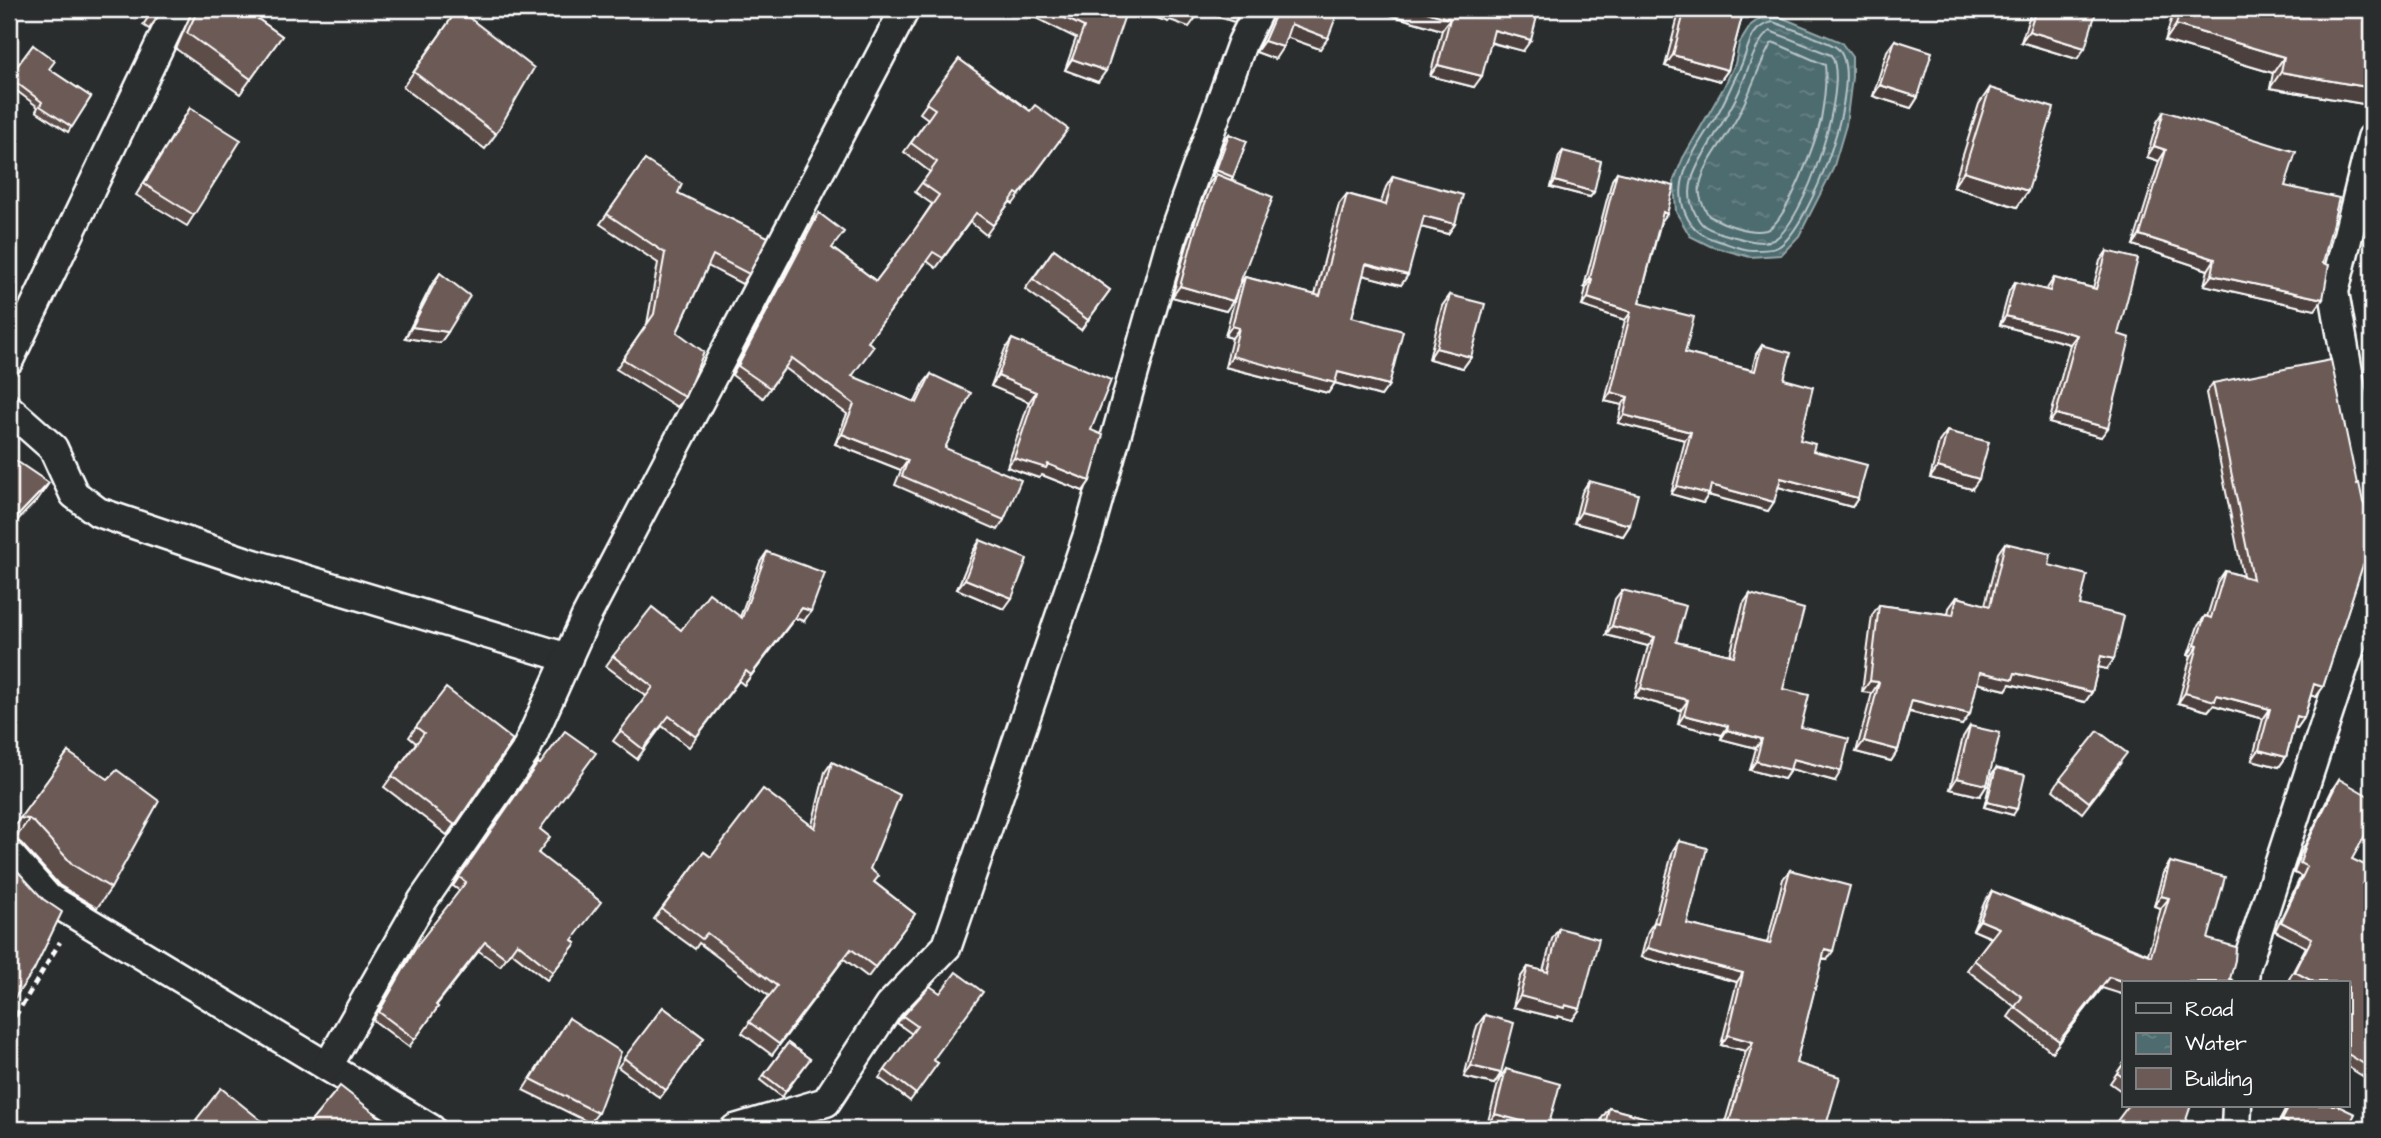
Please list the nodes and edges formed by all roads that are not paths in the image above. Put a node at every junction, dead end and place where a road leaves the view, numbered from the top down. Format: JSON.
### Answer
{"nodes":[{"id":1,"x":177,"y":9,"type":"edge"},
{"id":2,"x":905,"y":9,"type":"edge"},
{"id":3,"x":1259,"y":9,"type":"edge"},
{"id":4,"x":2372,"y":138,"type":"edge"},
{"id":5,"x":9,"y":360,"type":"edge"},
{"id":6,"x":9,"y":409,"type":"edge"},
{"id":7,"x":2368,"y":462,"type":"edge"},
{"id":8,"x":2372,"y":509,"type":"edge"},
{"id":9,"x":2372,"y":580,"type":"edge"},
{"id":10,"x":568,"y":658,"type":"junction"},
{"id":11,"x":9,"y":854,"type":"edge"},
{"id":12,"x":2244,"y":981,"type":"edge"},
{"id":13,"x":328,"y":1066,"type":"junction"},
{"id":14,"x":2238,"y":1106,"type":"edge"},
{"id":15,"x":431,"y":1129,"type":"edge"},
{"id":16,"x":735,"y":1129,"type":"edge"},
{"id":17,"x":2236,"y":1129,"type":"edge"}],
"edges":[{"from":1,"to":5,"type":"street"},
{"from":2,"to":10,"type":"street"},
{"from":3,"to":16,"type":"street"},
{"from":4,"to":7,"type":"street"},
{"from":6,"to":10,"type":"street"},
{"from":7,"to":8,"type":"street"},
{"from":9,"to":12,"type":"street"},
{"from":10,"to":13,"type":"street"},
{"from":11,"to":13,"type":"street"},
{"from":13,"to":15,"type":"street"},
{"from":14,"to":17,"type":"street"}]}
